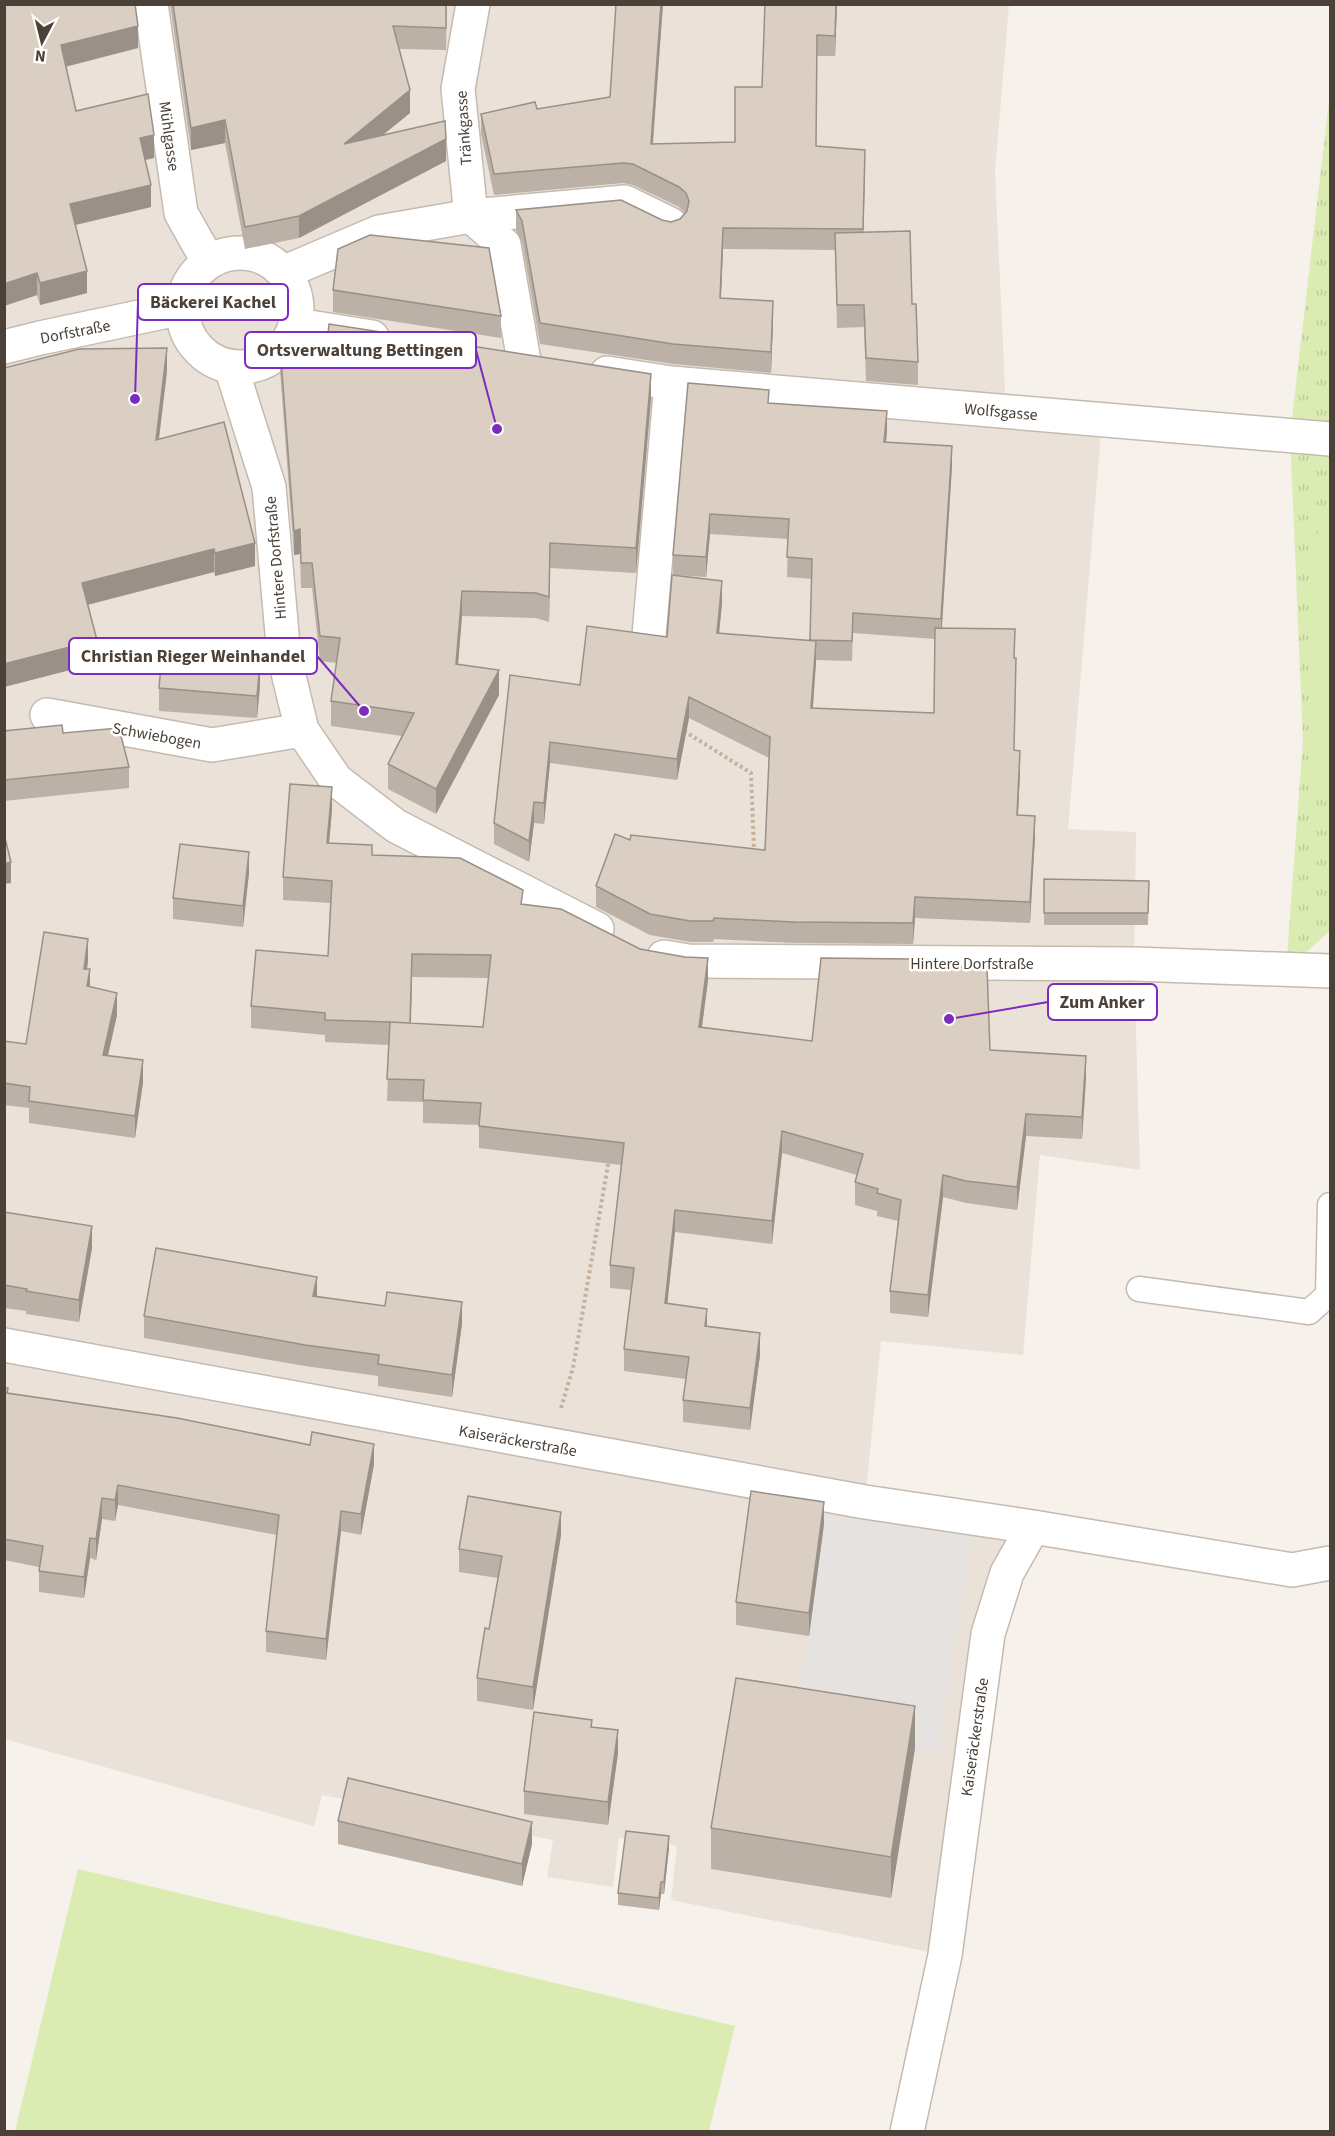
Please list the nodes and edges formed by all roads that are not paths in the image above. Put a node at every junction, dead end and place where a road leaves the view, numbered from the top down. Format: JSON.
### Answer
{"nodes":[{"id":1,"x":151,"y":4,"type":"edge"},
{"id":2,"x":473,"y":4,"type":"edge"},
{"id":3,"x":471,"y":216,"type":"junction"},
{"id":4,"x":670,"y":225,"type":"edge"},
{"id":5,"x":208,"y":261,"type":"junction"},
{"id":6,"x":285,"y":272,"type":"junction"},
{"id":7,"x":182,"y":308,"type":"junction"},
{"id":8,"x":297,"y":325,"type":"junction"},
{"id":9,"x":399,"y":341,"type":"edge"},
{"id":10,"x":4,"y":347,"type":"edge"},
{"id":11,"x":490,"y":355,"type":"edge"},
{"id":12,"x":524,"y":361,"type":"junction"},
{"id":13,"x":231,"y":367,"type":"junction"},
{"id":14,"x":672,"y":383,"type":"junction"},
{"id":15,"x":1330,"y":439,"type":"edge"},
{"id":16,"x":649,"y":635,"type":"edge"},
{"id":17,"x":47,"y":715,"type":"dead end"},
{"id":18,"x":302,"y":730,"type":"junction"},
{"id":19,"x":1330,"y":971,"type":"edge"},
{"id":20,"x":1330,"y":1205,"type":"edge"},
{"id":21,"x":1139,"y":1289,"type":"dead end"},
{"id":22,"x":4,"y":1345,"type":"edge"},
{"id":23,"x":1033,"y":1527,"type":"junction"},
{"id":24,"x":1330,"y":1563,"type":"edge"},
{"id":25,"x":907,"y":2132,"type":"edge"}],
"edges":[{"from":1,"to":5,"type":"street","name":"Mühlgasse"},
{"from":2,"to":3,"type":"street","name":"Tränkgasse"},
{"from":3,"to":4,"type":"street"},
{"from":3,"to":6,"type":"street"},
{"from":3,"to":12,"type":"street"},
{"from":5,"to":6,"type":"street"},
{"from":5,"to":7,"type":"street"},
{"from":6,"to":8,"type":"street"},
{"from":7,"to":10,"type":"street","name":"Dorfstraße"},
{"from":7,"to":13,"type":"street"},
{"from":8,"to":9,"type":"street"},
{"from":8,"to":13,"type":"street"},
{"from":11,"to":12,"type":"street","name":"Wolfsgasse"},
{"from":12,"to":14,"type":"street","name":"Wolfsgasse"},
{"from":13,"to":18,"type":"street","name":"Hintere Dorfstraße"},
{"from":14,"to":15,"type":"street","name":"Wolfsgasse"},
{"from":14,"to":16,"type":"street"},
{"from":17,"to":18,"type":"street","name":"Schwiebogen"},
{"from":18,"to":19,"type":"street","name":"Hintere Dorfstraße"},
{"from":20,"to":21,"type":"lane"},
{"from":22,"to":23,"type":"street","name":"Kaiseräckerstraße"},
{"from":23,"to":24,"type":"street","name":"Kaiseräckerstraße"},
{"from":23,"to":25,"type":"street","name":"Kaiseräckerstraße"}]}
